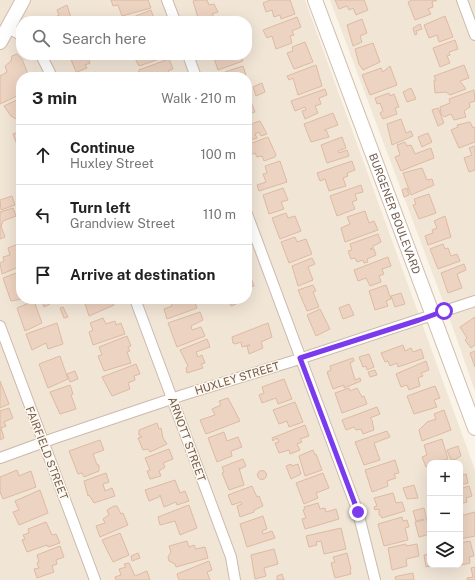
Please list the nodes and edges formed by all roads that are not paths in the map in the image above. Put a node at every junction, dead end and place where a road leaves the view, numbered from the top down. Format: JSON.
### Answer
{"nodes":[{"id":1,"x":23,"y":0,"type":"edge"},
{"id":2,"x":167,"y":0,"type":"edge"},
{"id":3,"x":315,"y":0,"type":"edge"},
{"id":4,"x":462,"y":0,"type":"edge"},
{"id":5,"x":173,"y":16,"type":"edge"},
{"id":6,"x":8,"y":28,"type":"junction"},
{"id":7,"x":16,"y":32,"type":"edge"},
{"id":8,"x":475,"y":35,"type":"edge"},
{"id":9,"x":0,"y":42,"type":"edge"},
{"id":10,"x":44,"y":60,"type":"edge"},
{"id":11,"x":190,"y":60,"type":"edge"},
{"id":12,"x":50,"y":72,"type":"edge"},
{"id":13,"x":194,"y":72,"type":"edge"},
{"id":14,"x":252,"y":228,"type":"edge"},
{"id":15,"x":475,"y":301,"type":"edge"},
{"id":16,"x":136,"y":304,"type":"edge"},
{"id":17,"x":432,"y":315,"type":"junction"},
{"id":18,"x":0,"y":326,"type":"edge"},
{"id":19,"x":300,"y":358,"type":"junction"},
{"id":20,"x":172,"y":399,"type":"junction"},
{"id":21,"x":475,"y":428,"type":"edge"},
{"id":22,"x":43,"y":442,"type":"junction"},
{"id":23,"x":0,"y":458,"type":"edge"},
{"id":24,"x":95,"y":580,"type":"edge"},
{"id":25,"x":235,"y":580,"type":"edge"},
{"id":26,"x":375,"y":580,"type":"edge"}],
"edges":[{"from":1,"to":6,"type":"main road"},
{"from":2,"to":5,"type":"street"},
{"from":3,"to":17,"type":"main road","name":"BURGENER BOULEVARD"},
{"from":4,"to":8,"type":"street"},
{"from":6,"to":7,"type":"street"},
{"from":6,"to":9,"type":"main road"},
{"from":10,"to":12,"type":"street"},
{"from":11,"to":13,"type":"street"},
{"from":14,"to":19,"type":"street"},
{"from":15,"to":17,"type":"street","name":"HUXLEY STREET"},
{"from":16,"to":20,"type":"street","name":"ARNOTT STREET"},
{"from":17,"to":19,"type":"street","name":"HUXLEY STREET"},
{"from":17,"to":21,"type":"main road","name":"BURGENER BOULEVARD"},
{"from":18,"to":22,"type":"street","name":"FAIRFIELD STREET"},
{"from":19,"to":20,"type":"street","name":"HUXLEY STREET"},
{"from":19,"to":26,"type":"street"},
{"from":20,"to":22,"type":"street","name":"HUXLEY STREET"},
{"from":20,"to":25,"type":"street","name":"ARNOTT STREET"},
{"from":22,"to":23,"type":"street","name":"HUXLEY STREET"},
{"from":22,"to":24,"type":"street","name":"FAIRFIELD STREET"}]}
